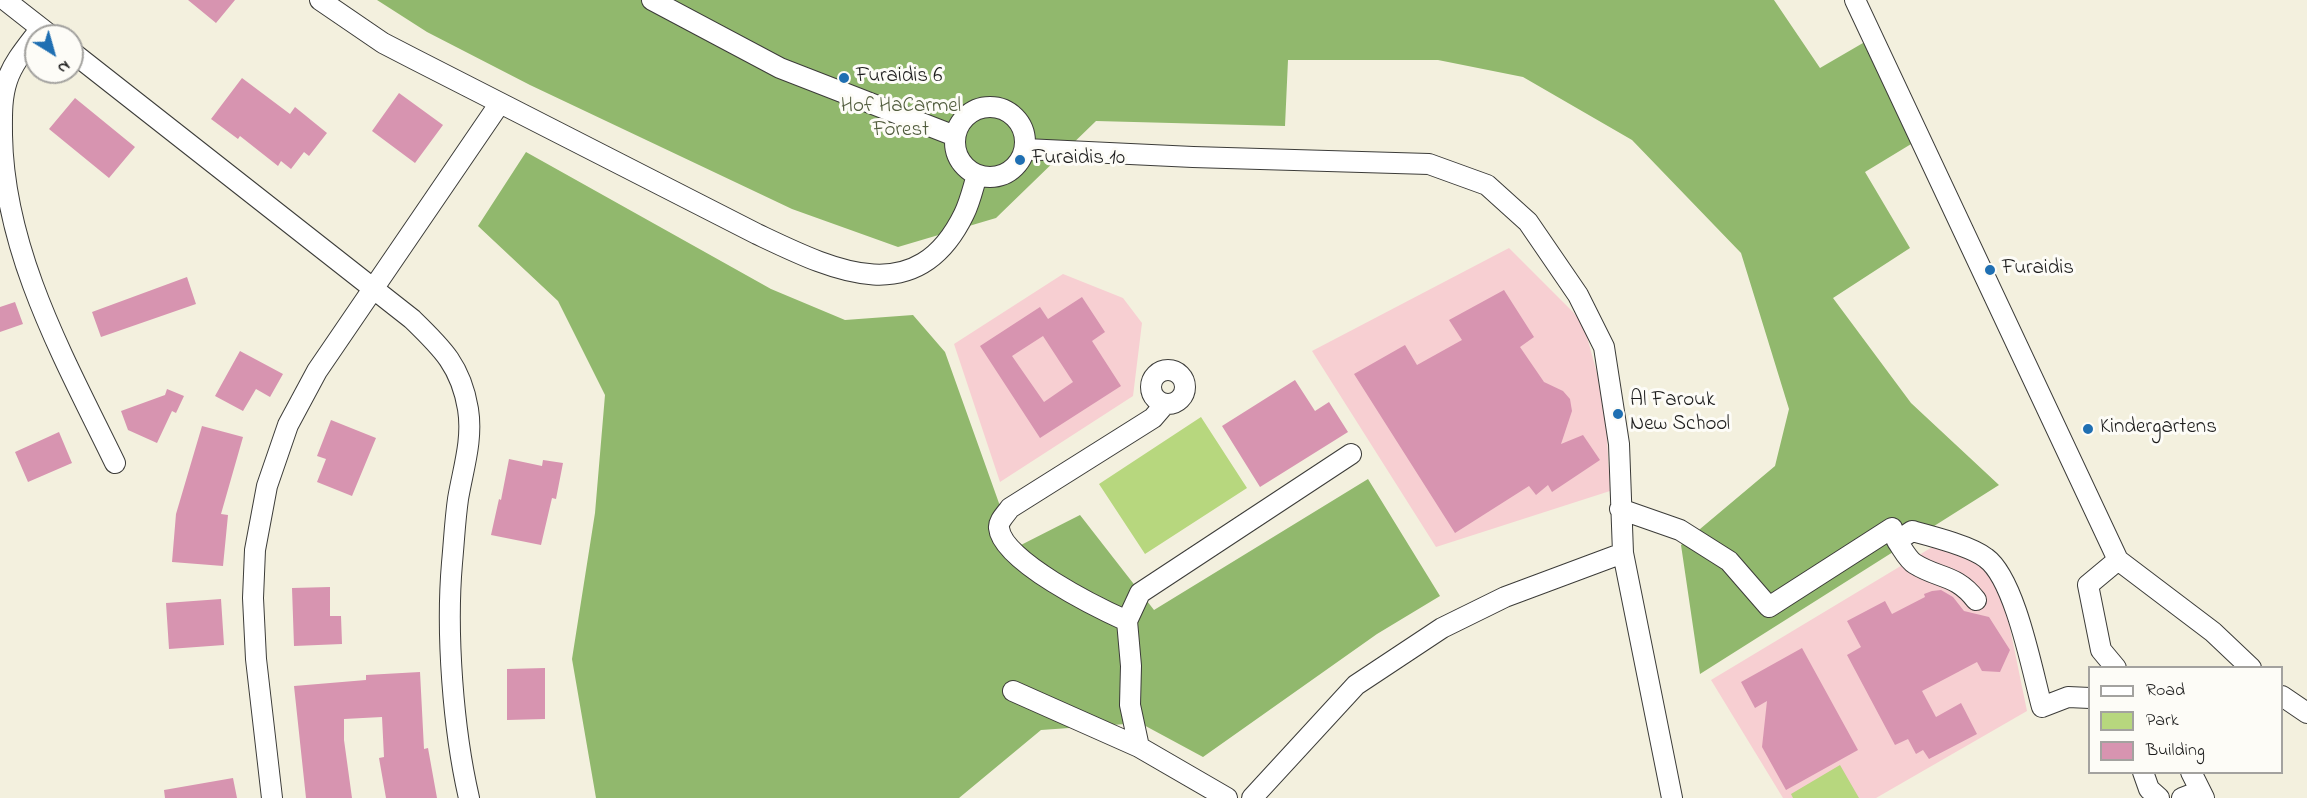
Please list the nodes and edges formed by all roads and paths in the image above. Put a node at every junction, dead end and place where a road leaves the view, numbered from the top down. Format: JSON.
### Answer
{"nodes":[{"id":1,"x":5,"y":0,"type":"edge"},
{"id":2,"x":320,"y":0,"type":"edge"},
{"id":3,"x":652,"y":0,"type":"edge"},
{"id":4,"x":1855,"y":0,"type":"edge"},
{"id":5,"x":36,"y":24,"type":"edge"},
{"id":6,"x":24,"y":51,"type":"edge"},
{"id":7,"x":84,"y":61,"type":"edge"},
{"id":8,"x":500,"y":103,"type":"junction"},
{"id":9,"x":955,"y":136,"type":"junction"},
{"id":10,"x":1025,"y":149,"type":"junction"},
{"id":11,"x":977,"y":175,"type":"junction"},
{"id":12,"x":371,"y":288,"type":"junction"},
{"id":13,"x":1165,"y":404,"type":"dead end"},
{"id":14,"x":1351,"y":454,"type":"dead end"},
{"id":15,"x":115,"y":463,"type":"dead end"},
{"id":16,"x":1620,"y":509,"type":"junction"},
{"id":17,"x":1897,"y":541,"type":"junction"},
{"id":18,"x":1623,"y":553,"type":"junction"},
{"id":19,"x":2118,"y":560,"type":"junction"},
{"id":20,"x":1976,"y":600,"type":"dead end"},
{"id":21,"x":1126,"y":621,"type":"junction"},
{"id":22,"x":2114,"y":666,"type":"edge"},
{"id":23,"x":2249,"y":666,"type":"edge"},
{"id":24,"x":1013,"y":691,"type":"dead end"},
{"id":25,"x":2283,"y":697,"type":"edge"},
{"id":26,"x":2088,"y":698,"type":"edge"},
{"id":27,"x":2307,"y":712,"type":"edge"},
{"id":28,"x":1139,"y":747,"type":"junction"},
{"id":29,"x":2144,"y":774,"type":"edge"},
{"id":30,"x":2192,"y":774,"type":"edge"},
{"id":31,"x":2202,"y":794,"type":"edge"},
{"id":32,"x":272,"y":798,"type":"edge"},
{"id":33,"x":470,"y":798,"type":"edge"},
{"id":34,"x":1227,"y":798,"type":"edge"},
{"id":35,"x":1252,"y":798,"type":"edge"},
{"id":36,"x":1672,"y":798,"type":"edge"},
{"id":37,"x":2159,"y":798,"type":"edge"},
{"id":38,"x":2182,"y":798,"type":"edge"}],
"edges":[{"from":1,"to":5,"type":"street"},
{"from":2,"to":8,"type":"street"},
{"from":3,"to":9,"type":"street"},
{"from":4,"to":19,"type":"street"},
{"from":6,"to":15,"type":"street"},
{"from":7,"to":12,"type":"street"},
{"from":8,"to":11,"type":"street"},
{"from":8,"to":12,"type":"street"},
{"from":9,"to":10,"type":"street"},
{"from":9,"to":11,"type":"street"},
{"from":10,"to":11,"type":"street"},
{"from":10,"to":16,"type":"street"},
{"from":12,"to":32,"type":"street"},
{"from":12,"to":33,"type":"street"},
{"from":13,"to":21,"type":"street"},
{"from":14,"to":21,"type":"street"},
{"from":16,"to":17,"type":"street"},
{"from":16,"to":18,"type":"street"},
{"from":17,"to":20,"type":"street"},
{"from":17,"to":26,"type":"street"},
{"from":18,"to":35,"type":"street"},
{"from":18,"to":36,"type":"street"},
{"from":19,"to":22,"type":"street"},
{"from":19,"to":23,"type":"street"},
{"from":21,"to":28,"type":"street"},
{"from":24,"to":28,"type":"street"},
{"from":25,"to":27,"type":"street"},
{"from":28,"to":34,"type":"street"},
{"from":29,"to":37,"type":"street"},
{"from":30,"to":31,"type":"street"},
{"from":31,"to":38,"type":"street"}]}
